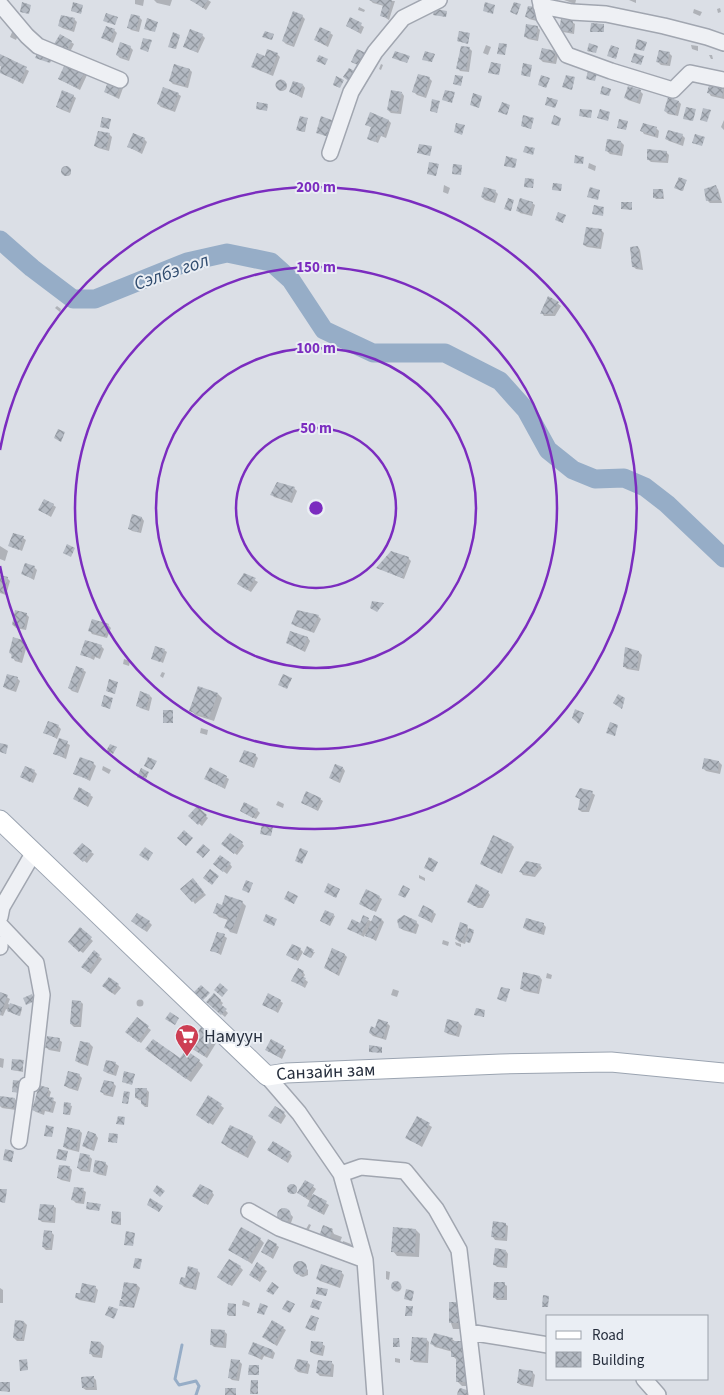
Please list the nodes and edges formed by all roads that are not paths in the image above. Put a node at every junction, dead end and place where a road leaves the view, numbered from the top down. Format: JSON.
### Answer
{"nodes":[{"id":1,"x":439,"y":0,"type":"edge"},
{"id":2,"x":541,"y":3,"type":"edge"},
{"id":3,"x":0,"y":4,"type":"edge"},
{"id":4,"x":724,"y":43,"type":"edge"},
{"id":5,"x":120,"y":80,"type":"dead end"},
{"id":6,"x":723,"y":80,"type":"edge"},
{"id":7,"x":330,"y":153,"type":"dead end"},
{"id":8,"x":0,"y":820,"type":"edge"},
{"id":9,"x":34,"y":852,"type":"junction"},
{"id":10,"x":0,"y":917,"type":"edge"},
{"id":11,"x":0,"y":925,"type":"edge"},
{"id":12,"x":724,"y":1073,"type":"edge"},
{"id":13,"x":267,"y":1076,"type":"junction"},
{"id":14,"x":19,"y":1141,"type":"dead end"},
{"id":15,"x":342,"y":1174,"type":"junction"},
{"id":16,"x":249,"y":1211,"type":"dead end"},
{"id":17,"x":365,"y":1260,"type":"junction"},
{"id":18,"x":469,"y":1332,"type":"junction"},
{"id":19,"x":546,"y":1345,"type":"edge"},
{"id":20,"x":645,"y":1380,"type":"edge"},
{"id":21,"x":375,"y":1395,"type":"edge"},
{"id":22,"x":476,"y":1395,"type":"edge"},
{"id":23,"x":658,"y":1395,"type":"edge"}],
"edges":[{"from":1,"to":7,"type":"street"},
{"from":2,"to":4,"type":"street"},
{"from":2,"to":6,"type":"street"},
{"from":3,"to":5,"type":"street"},
{"from":8,"to":9,"type":"main road","name":"Санзайн зам"},
{"from":9,"to":10,"type":"street"},
{"from":9,"to":13,"type":"main road","name":"Санзайн зам"},
{"from":11,"to":14,"type":"street"},
{"from":12,"to":13,"type":"main road","name":"Санзайн зам"},
{"from":13,"to":15,"type":"street"},
{"from":15,"to":17,"type":"street"},
{"from":15,"to":18,"type":"street"},
{"from":16,"to":17,"type":"street"},
{"from":17,"to":21,"type":"street"},
{"from":18,"to":19,"type":"street"},
{"from":18,"to":22,"type":"street"},
{"from":20,"to":23,"type":"street"}]}
